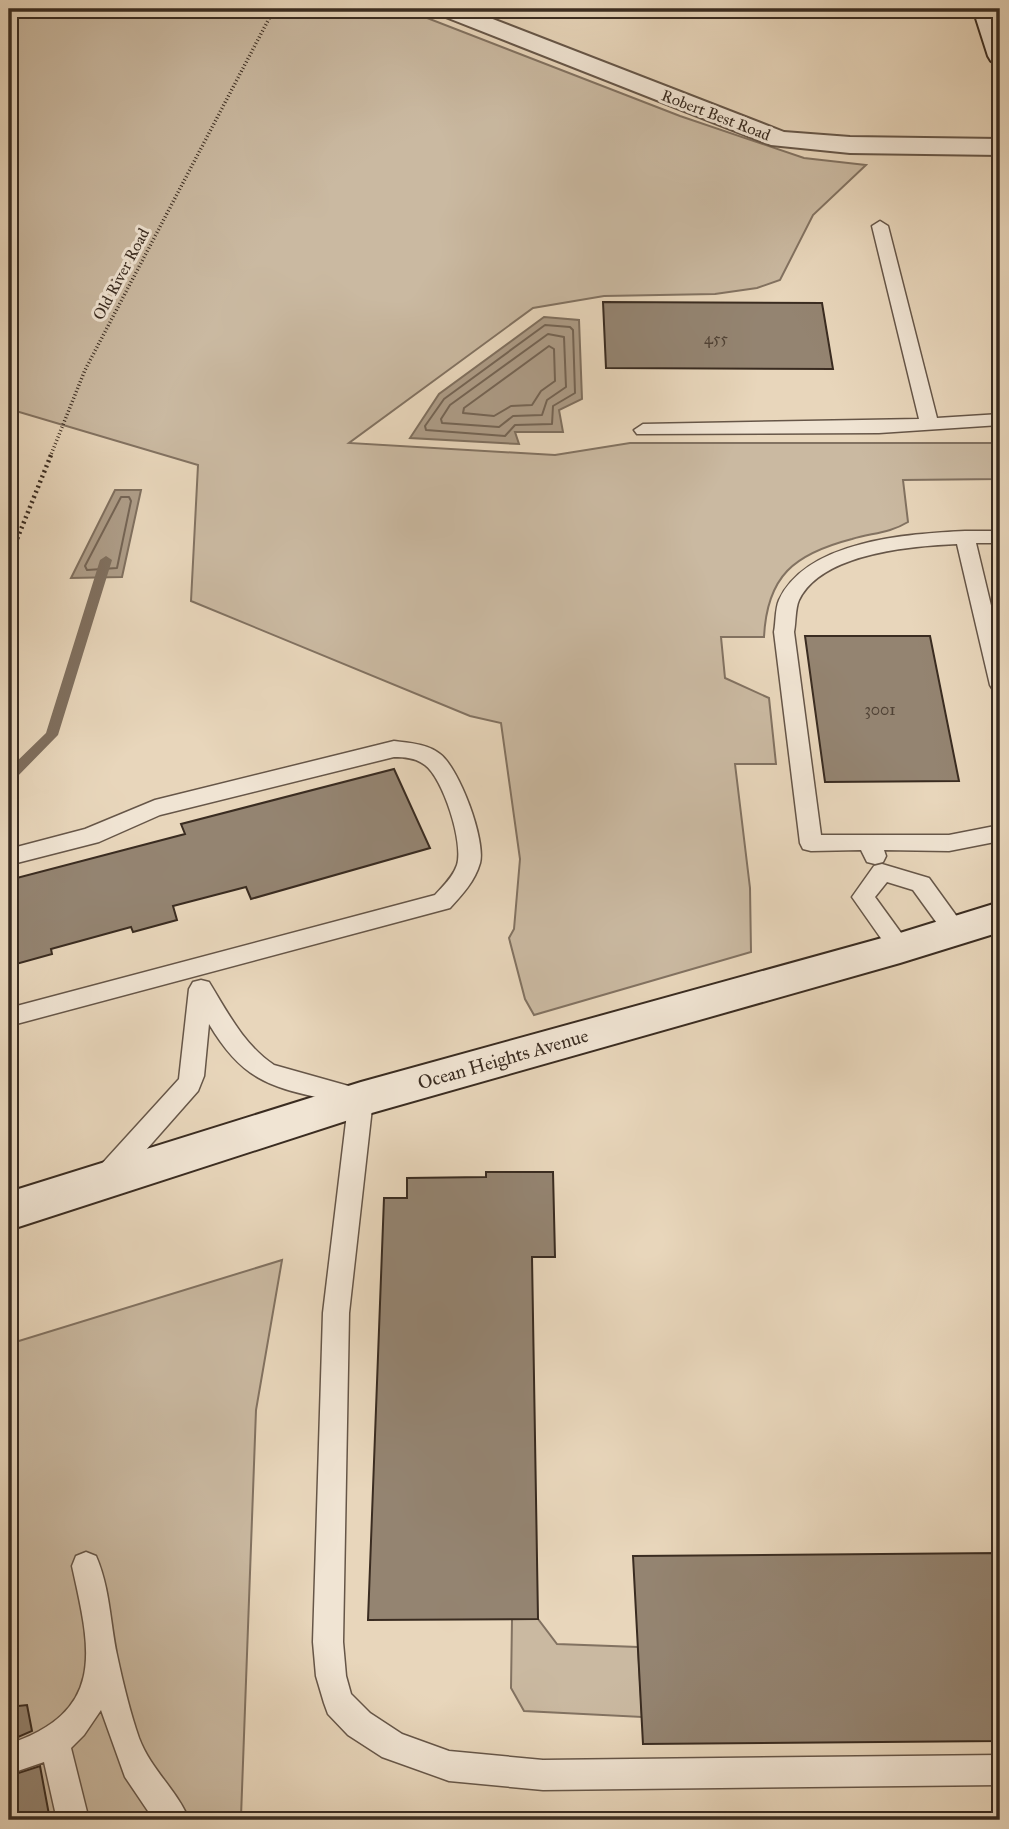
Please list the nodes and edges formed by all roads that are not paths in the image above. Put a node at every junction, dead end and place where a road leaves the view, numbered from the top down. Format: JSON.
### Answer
{"nodes":[{"id":1,"x":446,"y":9,"type":"edge"},
{"id":2,"x":985,"y":9,"type":"edge"},
{"id":3,"x":1000,"y":56,"type":"edge"},
{"id":4,"x":1000,"y":147,"type":"edge"},
{"id":5,"x":880,"y":226,"type":"dead end"},
{"id":6,"x":1000,"y":420,"type":"edge"},
{"id":7,"x":929,"y":423,"type":"junction"},
{"id":8,"x":643,"y":430,"type":"dead end"},
{"id":9,"x":965,"y":537,"type":"junction"},
{"id":10,"x":1000,"y":537,"type":"edge"},
{"id":11,"x":1000,"y":685,"type":"edge"},
{"id":12,"x":1000,"y":833,"type":"edge"},
{"id":13,"x":869,"y":842,"type":"junction"},
{"id":14,"x":9,"y":857,"type":"edge"},
{"id":15,"x":882,"y":872,"type":"junction"},
{"id":16,"x":1000,"y":917,"type":"edge"},
{"id":17,"x":955,"y":931,"type":"junction"},
{"id":18,"x":900,"y":948,"type":"junction"},
{"id":19,"x":197,"y":977,"type":"junction"},
{"id":20,"x":9,"y":1017,"type":"edge"},
{"id":21,"x":361,"y":1099,"type":"junction"},
{"id":22,"x":100,"y":1184,"type":"junction"},
{"id":23,"x":9,"y":1211,"type":"edge"},
{"id":24,"x":86,"y":1566,"type":"dead end"},
{"id":25,"x":103,"y":1653,"type":"junction"},
{"id":26,"x":54,"y":1742,"type":"junction"},
{"id":27,"x":9,"y":1759,"type":"edge"},
{"id":28,"x":1000,"y":1770,"type":"edge"},
{"id":29,"x":73,"y":1820,"type":"edge"},
{"id":30,"x":173,"y":1820,"type":"edge"}],
"edges":[{"from":1,"to":4,"type":"street","name":"Robert Best Road"},
{"from":2,"to":3,"type":"street"},
{"from":5,"to":7,"type":"lane"},
{"from":6,"to":7,"type":"lane"},
{"from":7,"to":8,"type":"lane"},
{"from":9,"to":10,"type":"lane"},
{"from":9,"to":11,"type":"lane"},
{"from":9,"to":13,"type":"lane"},
{"from":12,"to":13,"type":"lane"},
{"from":13,"to":15,"type":"lane"},
{"from":14,"to":19,"type":"lane"},
{"from":15,"to":17,"type":"lane"},
{"from":15,"to":18,"type":"lane"},
{"from":16,"to":17,"type":"street","name":"Ocean Heights Avenue"},
{"from":17,"to":18,"type":"street","name":"Ocean Heights Avenue"},
{"from":18,"to":21,"type":"street","name":"Ocean Heights Avenue"},
{"from":19,"to":20,"type":"lane"},
{"from":19,"to":21,"type":"lane"},
{"from":19,"to":22,"type":"lane"},
{"from":21,"to":22,"type":"street","name":"Ocean Heights Avenue"},
{"from":21,"to":28,"type":"lane"},
{"from":22,"to":23,"type":"street","name":"Ocean Heights Avenue"},
{"from":24,"to":25,"type":"lane"},
{"from":25,"to":26,"type":"lane"},
{"from":25,"to":30,"type":"lane"},
{"from":26,"to":27,"type":"lane"},
{"from":26,"to":29,"type":"lane"}]}
